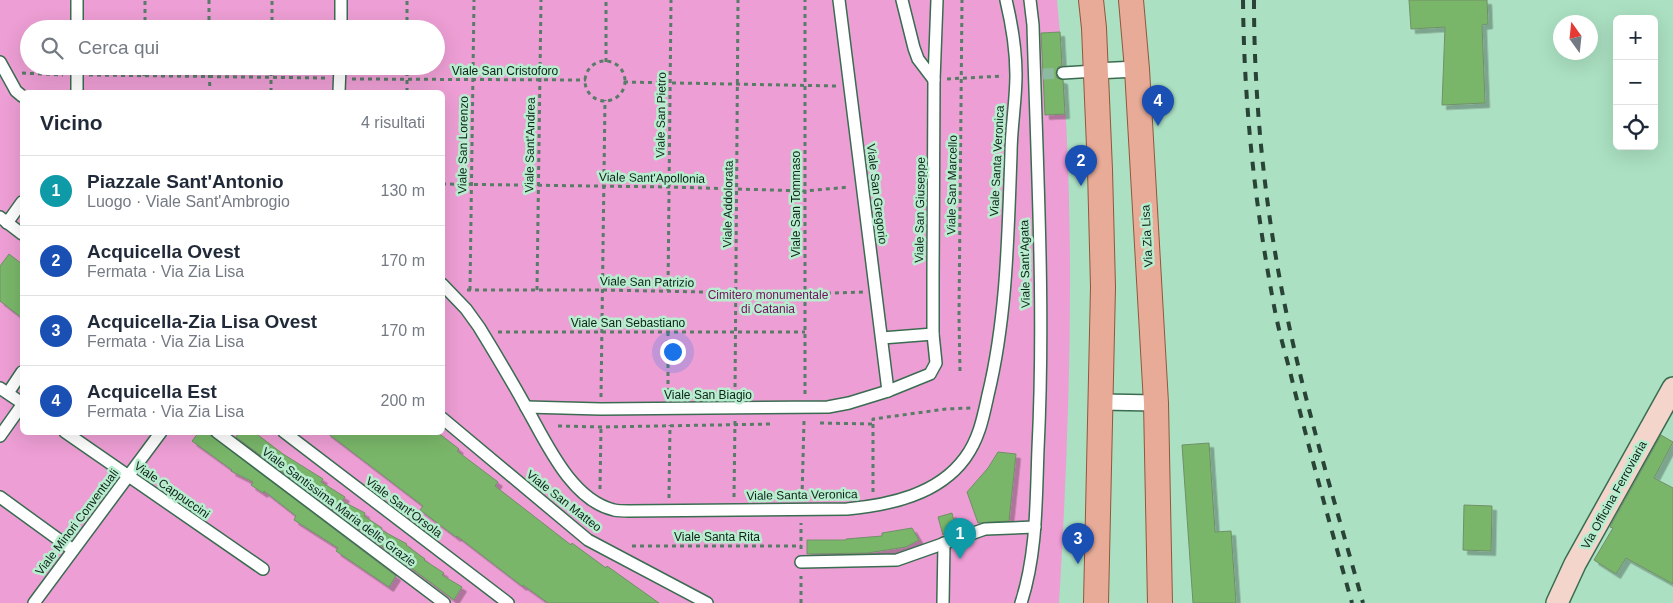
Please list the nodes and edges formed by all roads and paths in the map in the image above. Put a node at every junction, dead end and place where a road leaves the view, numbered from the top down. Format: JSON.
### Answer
{"nodes":[{"id":1,"x":77,"y":0,"type":"edge"},
{"id":2,"x":145,"y":0,"type":"edge"},
{"id":3,"x":209,"y":0,"type":"edge"},
{"id":4,"x":272,"y":0,"type":"edge"},
{"id":5,"x":342,"y":0,"type":"edge"},
{"id":6,"x":408,"y":0,"type":"edge"},
{"id":7,"x":474,"y":0,"type":"edge"},
{"id":8,"x":541,"y":0,"type":"edge"},
{"id":9,"x":606,"y":0,"type":"edge"},
{"id":10,"x":672,"y":0,"type":"edge"},
{"id":11,"x":738,"y":0,"type":"edge"},
{"id":12,"x":806,"y":0,"type":"edge"},
{"id":13,"x":839,"y":0,"type":"edge"},
{"id":14,"x":902,"y":0,"type":"edge"},
{"id":15,"x":937,"y":0,"type":"edge"},
{"id":16,"x":962,"y":0,"type":"edge"},
{"id":17,"x":1006,"y":0,"type":"edge"},
{"id":18,"x":1030,"y":0,"type":"edge"},
{"id":19,"x":1091,"y":0,"type":"edge"},
{"id":20,"x":1131,"y":0,"type":"edge"},
{"id":21,"x":77,"y":20,"type":"edge"},
{"id":22,"x":145,"y":20,"type":"edge"},
{"id":23,"x":209,"y":20,"type":"edge"},
{"id":24,"x":272,"y":20,"type":"edge"},
{"id":25,"x":341,"y":20,"type":"edge"},
{"id":26,"x":407,"y":20,"type":"edge"},
{"id":27,"x":606,"y":62,"type":"junction"},
{"id":28,"x":1138,"y":68,"type":"junction"},
{"id":29,"x":2,"y":72,"type":"edge"},
{"id":30,"x":20,"y":72,"type":"edge"},
{"id":31,"x":1095,"y":72,"type":"junction"},
{"id":32,"x":1063,"y":73,"type":"tunnel mouth"},
{"id":33,"x":1038,"y":74,"type":"junction"},
{"id":34,"x":77,"y":75,"type":"edge"},
{"id":35,"x":131,"y":75,"type":"edge"},
{"id":36,"x":271,"y":75,"type":"edge"},
{"id":37,"x":340,"y":75,"type":"edge"},
{"id":38,"x":407,"y":75,"type":"edge"},
{"id":39,"x":1016,"y":75,"type":"junction"},
{"id":40,"x":144,"y":76,"type":"joint"},
{"id":41,"x":210,"y":76,"type":"junction"},
{"id":42,"x":271,"y":78,"type":"junction"},
{"id":43,"x":962,"y":78,"type":"junction"},
{"id":44,"x":340,"y":79,"type":"junction"},
{"id":45,"x":407,"y":79,"type":"junction"},
{"id":46,"x":473,"y":80,"type":"junction"},
{"id":47,"x":540,"y":80,"type":"junction"},
{"id":48,"x":586,"y":80,"type":"junction"},
{"id":49,"x":934,"y":80,"type":"junction"},
{"id":50,"x":624,"y":82,"type":"junction"},
{"id":51,"x":671,"y":82,"type":"junction"},
{"id":52,"x":738,"y":84,"type":"junction"},
{"id":53,"x":805,"y":85,"type":"junction"},
{"id":54,"x":850,"y":86,"type":"junction"},
{"id":55,"x":77,"y":90,"type":"edge"},
{"id":56,"x":210,"y":90,"type":"edge"},
{"id":57,"x":271,"y":90,"type":"edge"},
{"id":58,"x":340,"y":90,"type":"edge"},
{"id":59,"x":406,"y":90,"type":"edge"},
{"id":60,"x":20,"y":94,"type":"edge"},
{"id":61,"x":605,"y":100,"type":"junction"},
{"id":62,"x":445,"y":184,"type":"edge"},
{"id":63,"x":472,"y":185,"type":"junction"},
{"id":64,"x":538,"y":185,"type":"junction"},
{"id":65,"x":604,"y":186,"type":"junction"},
{"id":66,"x":862,"y":186,"type":"junction"},
{"id":67,"x":670,"y":187,"type":"junction"},
{"id":68,"x":737,"y":188,"type":"junction"},
{"id":69,"x":805,"y":190,"type":"junction"},
{"id":70,"x":20,"y":204,"type":"edge"},
{"id":71,"x":4,"y":220,"type":"edge"},
{"id":72,"x":20,"y":232,"type":"edge"},
{"id":73,"x":445,"y":287,"type":"edge"},
{"id":74,"x":470,"y":290,"type":"junction"},
{"id":75,"x":537,"y":290,"type":"junction"},
{"id":76,"x":602,"y":290,"type":"junction"},
{"id":77,"x":668,"y":291,"type":"junction"},
{"id":78,"x":876,"y":291,"type":"junction"},
{"id":79,"x":736,"y":292,"type":"junction"},
{"id":80,"x":805,"y":294,"type":"junction"},
{"id":81,"x":482,"y":332,"type":"junction"},
{"id":82,"x":602,"y":332,"type":"junction"},
{"id":83,"x":668,"y":332,"type":"junction"},
{"id":84,"x":735,"y":332,"type":"junction"},
{"id":85,"x":805,"y":332,"type":"junction"},
{"id":86,"x":933,"y":334,"type":"junction"},
{"id":87,"x":882,"y":338,"type":"junction"},
{"id":88,"x":960,"y":371,"type":"dead end"},
{"id":89,"x":20,"y":374,"type":"edge"},
{"id":90,"x":1673,"y":388,"type":"edge"},
{"id":91,"x":4,"y":390,"type":"edge"},
{"id":92,"x":888,"y":391,"type":"junction"},
{"id":93,"x":20,"y":402,"type":"edge"},
{"id":94,"x":1101,"y":402,"type":"junction"},
{"id":95,"x":1156,"y":403,"type":"junction"},
{"id":96,"x":20,"y":407,"type":"edge"},
{"id":97,"x":526,"y":407,"type":"junction"},
{"id":98,"x":735,"y":408,"type":"junction"},
{"id":99,"x":805,"y":408,"type":"junction"},
{"id":100,"x":601,"y":409,"type":"junction"},
{"id":101,"x":668,"y":409,"type":"junction"},
{"id":102,"x":445,"y":421,"type":"edge"},
{"id":103,"x":804,"y":423,"type":"dead end"},
{"id":104,"x":735,"y":424,"type":"dead end"},
{"id":105,"x":872,"y":424,"type":"dead end"},
{"id":106,"x":670,"y":426,"type":"dead end"},
{"id":107,"x":601,"y":427,"type":"dead end"},
{"id":108,"x":69,"y":435,"type":"edge"},
{"id":109,"x":159,"y":435,"type":"edge"},
{"id":110,"x":221,"y":435,"type":"edge"},
{"id":111,"x":288,"y":435,"type":"edge"},
{"id":112,"x":0,"y":436,"type":"edge"},
{"id":113,"x":128,"y":476,"type":"junction"},
{"id":114,"x":0,"y":497,"type":"edge"},
{"id":115,"x":600,"y":504,"type":"junction"},
{"id":116,"x":873,"y":506,"type":"junction"},
{"id":117,"x":734,"y":510,"type":"junction"},
{"id":118,"x":802,"y":510,"type":"junction"},
{"id":119,"x":669,"y":511,"type":"junction"},
{"id":120,"x":1035,"y":527,"type":"junction"},
{"id":121,"x":944,"y":543,"type":"junction"},
{"id":122,"x":632,"y":546,"type":"dead end"},
{"id":123,"x":801,"y":546,"type":"dead end"},
{"id":124,"x":73,"y":550,"type":"junction"},
{"id":125,"x":801,"y":562,"type":"dead end"},
{"id":126,"x":264,"y":569,"type":"dead end"},
{"id":127,"x":34,"y":603,"type":"edge"},
{"id":128,"x":444,"y":603,"type":"edge"},
{"id":129,"x":507,"y":603,"type":"edge"},
{"id":130,"x":707,"y":603,"type":"edge"},
{"id":131,"x":943,"y":603,"type":"edge"},
{"id":132,"x":1021,"y":603,"type":"edge"},
{"id":133,"x":1096,"y":603,"type":"edge"},
{"id":134,"x":1160,"y":603,"type":"edge"},
{"id":135,"x":1557,"y":603,"type":"edge"}],
"edges":[{"from":1,"to":21,"type":"street"},
{"from":2,"to":22,"type":"path"},
{"from":3,"to":23,"type":"path"},
{"from":4,"to":24,"type":"path"},
{"from":5,"to":25,"type":"street"},
{"from":6,"to":26,"type":"path"},
{"from":7,"to":46,"type":"path","name":"Viale San Lorenzo"},
{"from":8,"to":47,"type":"path","name":"Viale Sant'Andrea"},
{"from":9,"to":27,"type":"path"},
{"from":10,"to":51,"type":"path","name":"Viale San Pietro"},
{"from":11,"to":52,"type":"path","name":"Viale Addolorata"},
{"from":12,"to":53,"type":"path","name":"Viale San Tommaso"},
{"from":13,"to":54,"type":"street","name":"Viale San Gregorio"},
{"from":14,"to":49,"type":"street"},
{"from":15,"to":49,"type":"street","name":"Viale San Giuseppe"},
{"from":16,"to":43,"type":"path","name":"Viale San Marcello"},
{"from":17,"to":39,"type":"street"},
{"from":18,"to":33,"type":"street","name":"Viale Sant'Agata"},
{"from":19,"to":31,"type":"main road"},
{"from":20,"to":28,"type":"main road","name":"Via Zia Lisa"},
{"from":27,"to":48,"type":"path"},
{"from":27,"to":50,"type":"path"},
{"from":28,"to":31,"type":"street"},
{"from":28,"to":95,"type":"main road","name":"Via Zia Lisa"},
{"from":29,"to":30,"type":"path","name":"Viale San Cristoforo"},
{"from":29,"to":60,"type":"street"},
{"from":31,"to":32,"type":"street"},
{"from":31,"to":94,"type":"main road"},
{"from":33,"to":39,"type":"street"},
{"from":33,"to":120,"type":"street","name":"Viale Sant'Agata"},
{"from":34,"to":55,"type":"street"},
{"from":35,"to":40,"type":"path","name":"Viale San Cristoforo"},
{"from":36,"to":42,"type":"path"},
{"from":37,"to":44,"type":"street"},
{"from":38,"to":45,"type":"path"},
{"from":39,"to":43,"type":"path"},
{"from":39,"to":116,"type":"street","name":"Viale Santa Veronica"},
{"from":40,"to":41,"type":"path","name":"Viale San Cristoforo"},
{"from":41,"to":42,"type":"path","name":"Viale San Cristoforo"},
{"from":41,"to":56,"type":"path"},
{"from":42,"to":44,"type":"path","name":"Viale San Cristoforo"},
{"from":42,"to":57,"type":"path"},
{"from":43,"to":49,"type":"path"},
{"from":43,"to":88,"type":"path","name":"Viale San Marcello"},
{"from":44,"to":45,"type":"path","name":"Viale San Cristoforo"},
{"from":44,"to":58,"type":"street"},
{"from":45,"to":46,"type":"path","name":"Viale San Cristoforo"},
{"from":45,"to":59,"type":"path"},
{"from":46,"to":47,"type":"path","name":"Viale San Cristoforo"},
{"from":46,"to":63,"type":"path","name":"Viale San Lorenzo"},
{"from":47,"to":48,"type":"path","name":"Viale San Cristoforo"},
{"from":47,"to":64,"type":"path","name":"Viale Sant'Andrea"},
{"from":48,"to":61,"type":"path"},
{"from":49,"to":86,"type":"street","name":"Viale San Giuseppe"},
{"from":50,"to":51,"type":"path"},
{"from":50,"to":61,"type":"path"},
{"from":51,"to":52,"type":"path"},
{"from":51,"to":67,"type":"path","name":"Viale San Pietro"},
{"from":52,"to":53,"type":"path"},
{"from":52,"to":68,"type":"path","name":"Viale Addolorata"},
{"from":53,"to":54,"type":"path"},
{"from":53,"to":69,"type":"path","name":"Viale San Tommaso"},
{"from":54,"to":66,"type":"street","name":"Viale San Gregorio"},
{"from":61,"to":65,"type":"path"},
{"from":62,"to":63,"type":"path","name":"Viale Sant'Apollonia"},
{"from":63,"to":64,"type":"path","name":"Viale Sant'Apollonia"},
{"from":63,"to":74,"type":"path","name":"Viale San Lorenzo"},
{"from":64,"to":65,"type":"path","name":"Viale Sant'Apollonia"},
{"from":64,"to":75,"type":"path","name":"Viale Sant'Andrea"},
{"from":65,"to":67,"type":"path","name":"Viale Sant'Apollonia"},
{"from":65,"to":76,"type":"path"},
{"from":66,"to":69,"type":"path","name":"Viale Sant'Apollonia"},
{"from":66,"to":78,"type":"street","name":"Viale San Gregorio"},
{"from":67,"to":68,"type":"path","name":"Viale Sant'Apollonia"},
{"from":67,"to":77,"type":"path","name":"Viale San Pietro"},
{"from":68,"to":69,"type":"path","name":"Viale Sant'Apollonia"},
{"from":68,"to":79,"type":"path","name":"Viale Addolorata"},
{"from":69,"to":80,"type":"path","name":"Viale San Tommaso"},
{"from":70,"to":71,"type":"street"},
{"from":71,"to":72,"type":"street"},
{"from":73,"to":74,"type":"path","name":"Viale San Patrizio"},
{"from":73,"to":81,"type":"street","name":"Viale Santa Veronica"},
{"from":74,"to":75,"type":"path","name":"Viale San Patrizio"},
{"from":75,"to":76,"type":"path","name":"Viale San Patrizio"},
{"from":76,"to":77,"type":"path","name":"Viale San Patrizio"},
{"from":76,"to":82,"type":"path"},
{"from":77,"to":79,"type":"path","name":"Viale San Patrizio"},
{"from":78,"to":80,"type":"path","name":"Viale San Patrizio"},
{"from":78,"to":87,"type":"street","name":"Viale San Gregorio"},
{"from":79,"to":80,"type":"path","name":"Viale San Patrizio"},
{"from":79,"to":84,"type":"path","name":"Viale Addolorata"},
{"from":80,"to":85,"type":"path","name":"Viale San Tommaso"},
{"from":81,"to":82,"type":"path","name":"Viale San Sebastiano"},
{"from":81,"to":97,"type":"street","name":"Viale Santa Veronica"},
{"from":82,"to":83,"type":"path","name":"Viale San Sebastiano"},
{"from":82,"to":100,"type":"path"},
{"from":83,"to":84,"type":"path","name":"Viale San Sebastiano"},
{"from":83,"to":101,"type":"path"},
{"from":84,"to":85,"type":"path","name":"Viale San Sebastiano"},
{"from":84,"to":98,"type":"path","name":"Viale Addolorata"},
{"from":85,"to":99,"type":"path","name":"Viale San Tommaso"},
{"from":86,"to":87,"type":"street"},
{"from":86,"to":92,"type":"street","name":"Viale San Giuseppe"},
{"from":87,"to":92,"type":"street","name":"Viale San Gregorio"},
{"from":89,"to":91,"type":"street"},
{"from":90,"to":135,"type":"main road","name":"Via Officina Ferroviaria"},
{"from":91,"to":93,"type":"street"},
{"from":92,"to":99,"type":"street","name":"Viale San Biagio"},
{"from":94,"to":95,"type":"street"},
{"from":94,"to":133,"type":"main road"},
{"from":95,"to":134,"type":"main road","name":"Via Zia Lisa"},
{"from":96,"to":112,"type":"street"},
{"from":97,"to":100,"type":"street","name":"Viale San Biagio"},
{"from":97,"to":115,"type":"street","name":"Viale Santa Veronica"},
{"from":98,"to":99,"type":"street","name":"Viale San Biagio"},
{"from":98,"to":101,"type":"street","name":"Viale San Biagio"},
{"from":100,"to":101,"type":"street","name":"Viale San Biagio"},
{"from":102,"to":130,"type":"street","name":"Viale San Matteo"},
{"from":103,"to":118,"type":"path"},
{"from":104,"to":117,"type":"path"},
{"from":105,"to":116,"type":"path"},
{"from":106,"to":119,"type":"path"},
{"from":107,"to":115,"type":"path"},
{"from":108,"to":113,"type":"street","name":"Viale Cappuccini"},
{"from":109,"to":113,"type":"street","name":"Viale Minori Conventuali"},
{"from":110,"to":128,"type":"street","name":"Viale Santissima Maria delle Grazie"},
{"from":111,"to":129,"type":"street","name":"Viale Sant'Orsola"},
{"from":113,"to":124,"type":"street","name":"Viale Minori Conventuali"},
{"from":113,"to":126,"type":"street","name":"Viale Cappuccini"},
{"from":114,"to":124,"type":"street"},
{"from":115,"to":119,"type":"street","name":"Viale Santa Veronica"},
{"from":116,"to":118,"type":"street","name":"Viale Santa Veronica"},
{"from":117,"to":118,"type":"street","name":"Viale Santa Veronica"},
{"from":117,"to":119,"type":"street","name":"Viale Santa Veronica"},
{"from":120,"to":121,"type":"street"},
{"from":120,"to":132,"type":"street","name":"Viale Sant'Agata"},
{"from":121,"to":125,"type":"street"},
{"from":121,"to":131,"type":"street"},
{"from":122,"to":123,"type":"path","name":"Viale Santa Rita"},
{"from":124,"to":127,"type":"street","name":"Viale Minori Conventuali"}]}
